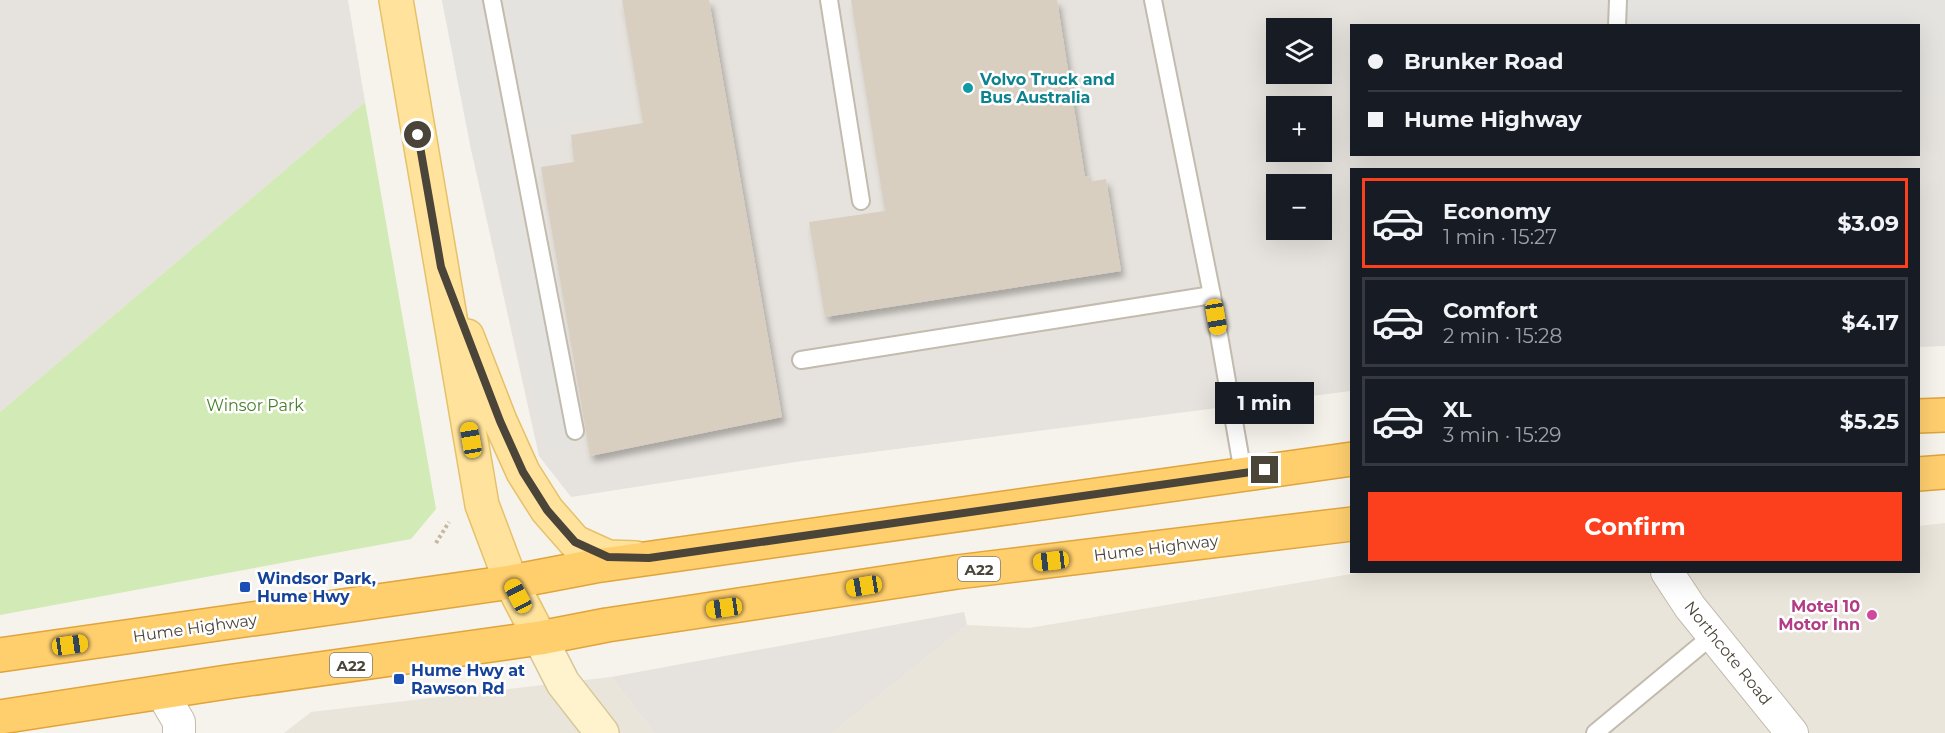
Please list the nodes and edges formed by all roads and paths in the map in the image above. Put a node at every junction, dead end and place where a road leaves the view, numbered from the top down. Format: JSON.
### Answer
{"nodes":[{"id":1,"x":396,"y":0,"type":"edge"},
{"id":2,"x":492,"y":0,"type":"edge"},
{"id":3,"x":829,"y":0,"type":"edge"},
{"id":4,"x":1153,"y":0,"type":"edge"},
{"id":5,"x":1618,"y":0,"type":"edge"},
{"id":6,"x":1617,"y":24,"type":"edge"},
{"id":7,"x":861,"y":201,"type":"dead end"},
{"id":8,"x":441,"y":267,"type":"junction"},
{"id":9,"x":1212,"y":295,"type":"junction"},
{"id":10,"x":801,"y":360,"type":"dead end"},
{"id":11,"x":1945,"y":415,"type":"edge"},
{"id":12,"x":1920,"y":416,"type":"edge"},
{"id":13,"x":575,"y":431,"type":"dead end"},
{"id":14,"x":1350,"y":459,"type":"edge"},
{"id":15,"x":1945,"y":472,"type":"edge"},
{"id":16,"x":1244,"y":473,"type":"junction"},
{"id":17,"x":1920,"y":474,"type":"edge"},
{"id":18,"x":449,"y":522,"type":"dead end"},
{"id":19,"x":1350,"y":524,"type":"edge"},
{"id":20,"x":436,"y":543,"type":"dead end"},
{"id":21,"x":649,"y":558,"type":"junction"},
{"id":22,"x":1667,"y":573,"type":"edge"},
{"id":23,"x":511,"y":582,"type":"junction"},
{"id":24,"x":1713,"y":635,"type":"junction"},
{"id":25,"x":540,"y":638,"type":"junction"},
{"id":26,"x":0,"y":656,"type":"edge"},
{"id":27,"x":162,"y":693,"type":"junction"},
{"id":28,"x":0,"y":717,"type":"edge"},
{"id":29,"x":179,"y":733,"type":"edge"},
{"id":30,"x":602,"y":733,"type":"edge"},
{"id":31,"x":1595,"y":733,"type":"edge"},
{"id":32,"x":1792,"y":733,"type":"edge"}],
"edges":[{"from":1,"to":8,"type":"main road"},
{"from":2,"to":13,"type":"lane"},
{"from":3,"to":7,"type":"lane"},
{"from":4,"to":9,"type":"lane"},
{"from":5,"to":6,"type":"lane"},
{"from":8,"to":21,"type":"main road"},
{"from":8,"to":23,"type":"main road"},
{"from":9,"to":10,"type":"lane"},
{"from":9,"to":16,"type":"lane"},
{"from":11,"to":12,"type":"highway"},
{"from":14,"to":16,"type":"highway","name":"Hume Highway"},
{"from":15,"to":17,"type":"highway"},
{"from":16,"to":21,"type":"highway","name":"Hume Highway"},
{"from":18,"to":20,"type":"path"},
{"from":19,"to":25,"type":"highway","name":"Hume Highway","number":"A22"},
{"from":21,"to":23,"type":"highway","name":"Hume Highway"},
{"from":22,"to":24,"type":"street","name":"Northcote Road"},
{"from":23,"to":25,"type":"main road"},
{"from":23,"to":26,"type":"highway","name":"Hume Highway"},
{"from":24,"to":31,"type":"lane"},
{"from":24,"to":32,"type":"street","name":"Northcote Road"},
{"from":25,"to":27,"type":"highway","name":"Hume Highway","number":"A22"},
{"from":25,"to":30,"type":"main road"},
{"from":27,"to":28,"type":"highway","name":"Hume Highway","number":"A22"},
{"from":27,"to":29,"type":"street"}]}
